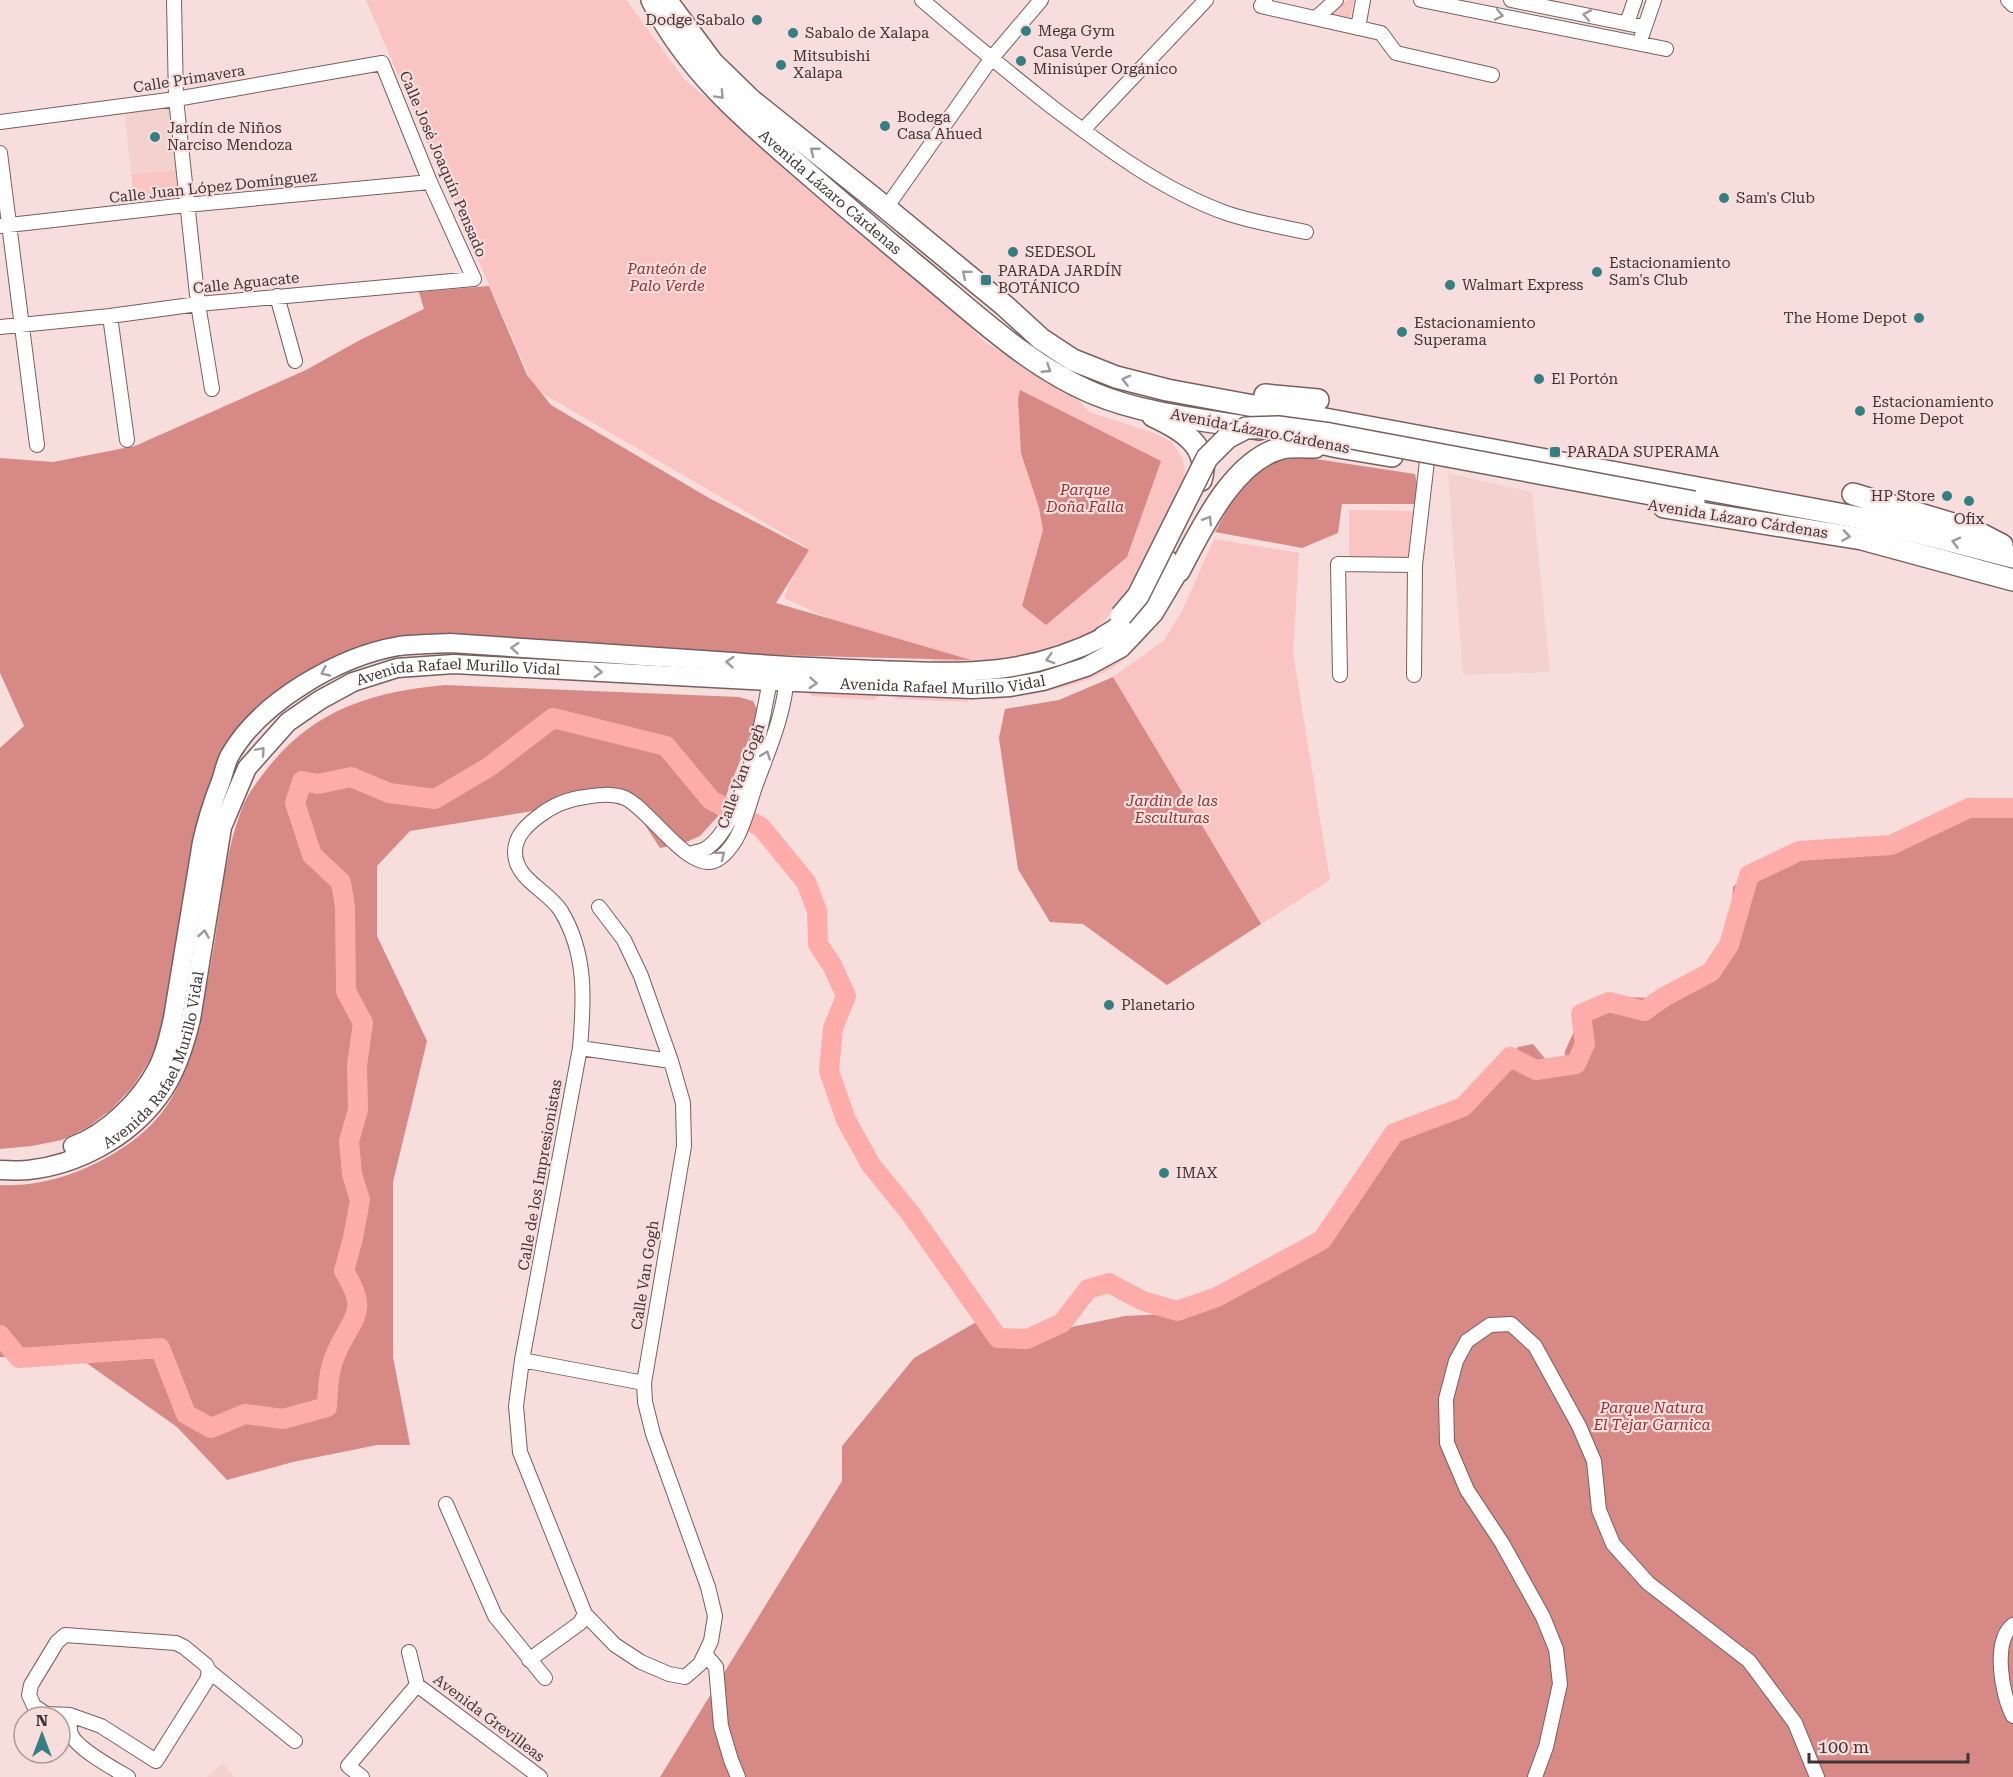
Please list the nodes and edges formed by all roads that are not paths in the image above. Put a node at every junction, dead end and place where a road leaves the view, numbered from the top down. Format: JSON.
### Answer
{"nodes":[{"id":1,"x":174,"y":0,"type":"edge"},
{"id":2,"x":638,"y":0,"type":"edge"},
{"id":3,"x":652,"y":0,"type":"edge"},
{"id":4,"x":666,"y":0,"type":"edge"},
{"id":5,"x":680,"y":0,"type":"edge"},
{"id":6,"x":922,"y":0,"type":"edge"},
{"id":7,"x":1041,"y":0,"type":"edge"},
{"id":8,"x":1206,"y":0,"type":"edge"},
{"id":9,"x":1265,"y":0,"type":"edge"},
{"id":10,"x":1315,"y":0,"type":"edge"},
{"id":11,"x":1363,"y":0,"type":"edge"},
{"id":12,"x":1421,"y":0,"type":"edge"},
{"id":13,"x":1511,"y":0,"type":"edge"},
{"id":14,"x":1635,"y":0,"type":"edge"},
{"id":15,"x":1654,"y":0,"type":"edge"},
{"id":16,"x":2008,"y":0,"type":"edge"},
{"id":17,"x":1564,"y":5,"type":"edge"},
{"id":18,"x":2013,"y":5,"type":"edge"},
{"id":19,"x":1326,"y":9,"type":"edge"},
{"id":20,"x":1627,"y":23,"type":"junction"},
{"id":21,"x":1644,"y":27,"type":"junction"},
{"id":22,"x":1358,"y":28,"type":"junction"},
{"id":23,"x":1639,"y":43,"type":"junction"},
{"id":24,"x":1666,"y":49,"type":"dead end"},
{"id":25,"x":682,"y":51,"type":"junction"},
{"id":26,"x":992,"y":59,"type":"junction"},
{"id":27,"x":712,"y":62,"type":"junction"},
{"id":28,"x":382,"y":63,"type":"joint"},
{"id":29,"x":1492,"y":75,"type":"dead end"},
{"id":30,"x":176,"y":99,"type":"junction"},
{"id":31,"x":0,"y":122,"type":"edge"},
{"id":32,"x":1083,"y":130,"type":"junction"},
{"id":33,"x":0,"y":153,"type":"edge"},
{"id":34,"x":430,"y":182,"type":"junction"},
{"id":35,"x":186,"y":205,"type":"junction"},
{"id":36,"x":886,"y":208,"type":"junction"},
{"id":37,"x":5,"y":226,"type":"edge"},
{"id":38,"x":1306,"y":232,"type":"dead end"},
{"id":39,"x":474,"y":279,"type":"joint"},
{"id":40,"x":277,"y":296,"type":"junction"},
{"id":41,"x":198,"y":304,"type":"junction"},
{"id":42,"x":110,"y":316,"type":"junction"},
{"id":43,"x":22,"y":325,"type":"junction"},
{"id":44,"x":0,"y":327,"type":"edge"},
{"id":45,"x":295,"y":361,"type":"dead end"},
{"id":46,"x":212,"y":389,"type":"dead end"},
{"id":47,"x":1167,"y":390,"type":"junction"},
{"id":48,"x":1318,"y":400,"type":"dead end"},
{"id":49,"x":1127,"y":405,"type":"junction"},
{"id":50,"x":127,"y":440,"type":"dead end"},
{"id":51,"x":37,"y":445,"type":"dead end"},
{"id":52,"x":1338,"y":447,"type":"junction"},
{"id":53,"x":1427,"y":461,"type":"junction"},
{"id":54,"x":1853,"y":494,"type":"dead end"},
{"id":55,"x":1798,"y":506,"type":"junction"},
{"id":56,"x":2013,"y":551,"type":"edge"},
{"id":57,"x":2013,"y":556,"type":"edge"},
{"id":58,"x":1415,"y":565,"type":"junction"},
{"id":59,"x":1179,"y":571,"type":"joint"},
{"id":60,"x":2013,"y":580,"type":"edge"},
{"id":61,"x":1104,"y":637,"type":"junction"},
{"id":62,"x":779,"y":673,"type":"junction"},
{"id":63,"x":1340,"y":675,"type":"dead end"},
{"id":64,"x":1414,"y":675,"type":"dead end"},
{"id":65,"x":690,"y":854,"type":"joint"},
{"id":66,"x":599,"y":907,"type":"dead end"},
{"id":67,"x":580,"y":1048,"type":"junction"},
{"id":68,"x":671,"y":1061,"type":"junction"},
{"id":69,"x":0,"y":1159,"type":"edge"},
{"id":70,"x":0,"y":1170,"type":"edge"},
{"id":71,"x":522,"y":1360,"type":"junction"},
{"id":72,"x":644,"y":1383,"type":"junction"},
{"id":73,"x":446,"y":1504,"type":"dead end"},
{"id":74,"x":585,"y":1614,"type":"junction"},
{"id":75,"x":2013,"y":1625,"type":"edge"},
{"id":76,"x":409,"y":1652,"type":"dead end"},
{"id":77,"x":705,"y":1654,"type":"junction"},
{"id":78,"x":529,"y":1660,"type":"junction"},
{"id":79,"x":209,"y":1671,"type":"junction"},
{"id":80,"x":685,"y":1677,"type":"joint"},
{"id":81,"x":545,"y":1678,"type":"dead end"},
{"id":82,"x":417,"y":1684,"type":"junction"},
{"id":83,"x":34,"y":1705,"type":"edge"},
{"id":84,"x":72,"y":1716,"type":"edge"},
{"id":85,"x":2013,"y":1716,"type":"edge"},
{"id":86,"x":72,"y":1736,"type":"edge"},
{"id":87,"x":295,"y":1741,"type":"dead end"},
{"id":88,"x":128,"y":1777,"type":"edge"},
{"id":89,"x":362,"y":1777,"type":"edge"},
{"id":90,"x":540,"y":1777,"type":"edge"},
{"id":91,"x":738,"y":1777,"type":"edge"},
{"id":92,"x":1535,"y":1777,"type":"edge"},
{"id":93,"x":1818,"y":1777,"type":"edge"}],
"edges":[{"from":1,"to":30,"type":"street"},
{"from":2,"to":25,"type":"highway"},
{"from":3,"to":25,"type":"highway","name":"Avenida Lázaro Cárdenas"},
{"from":4,"to":27,"type":"highway","name":"Avenida Lázaro Cárdenas"},
{"from":5,"to":27,"type":"highway"},
{"from":6,"to":26,"type":"street"},
{"from":7,"to":26,"type":"street"},
{"from":8,"to":32,"type":"street"},
{"from":9,"to":19,"type":"street"},
{"from":10,"to":19,"type":"street"},
{"from":11,"to":22,"type":"street"},
{"from":12,"to":23,"type":"street","one_way":true},
{"from":13,"to":17,"type":"street"},
{"from":14,"to":20,"type":"street"},
{"from":15,"to":21,"type":"street"},
{"from":16,"to":18,"type":"street"},
{"from":20,"to":17,"type":"street","one_way":true},
{"from":19,"to":22,"type":"street"},
{"from":20,"to":21,"type":"street"},
{"from":21,"to":23,"type":"street"},
{"from":22,"to":29,"type":"street"},
{"from":23,"to":24,"type":"street"},
{"from":25,"to":49,"type":"highway","name":"Avenida Lázaro Cárdenas","one_way":true},
{"from":26,"to":32,"type":"street"},
{"from":26,"to":36,"type":"street"},
{"from":36,"to":27,"type":"highway","name":"Avenida Lázaro Cárdenas","one_way":true},
{"from":28,"to":30,"type":"street","name":"Calle Primavera"},
{"from":28,"to":34,"type":"street","name":"Calle José Joaquín Pensado"},
{"from":30,"to":31,"type":"street","name":"Calle Primavera"},
{"from":30,"to":35,"type":"street"},
{"from":32,"to":38,"type":"street"},
{"from":33,"to":37,"type":"street"},
{"from":34,"to":35,"type":"street","name":"Calle Juan López Domínguez"},
{"from":34,"to":39,"type":"street","name":"Calle José Joaquín Pensado"},
{"from":35,"to":37,"type":"street","name":"Calle Juan López Domínguez"},
{"from":35,"to":41,"type":"street"},
{"from":47,"to":36,"type":"highway","name":"Avenida Lázaro Cárdenas","one_way":true},
{"from":37,"to":43,"type":"street"},
{"from":39,"to":40,"type":"street","name":"Calle Aguacate"},
{"from":40,"to":41,"type":"street","name":"Calle Aguacate"},
{"from":40,"to":45,"type":"street"},
{"from":41,"to":42,"type":"street","name":"Calle Aguacate"},
{"from":41,"to":46,"type":"street"},
{"from":42,"to":43,"type":"street","name":"Calle Aguacate"},
{"from":42,"to":50,"type":"street"},
{"from":43,"to":44,"type":"street","name":"Calle Aguacate"},
{"from":43,"to":51,"type":"street"},
{"from":47,"to":48,"type":"highway"},
{"from":47,"to":55,"type":"highway","name":"Avenida Lázaro Cárdenas"},
{"from":49,"to":52,"type":"highway","name":"Avenida Lázaro Cárdenas"},
{"from":49,"to":61,"type":"highway"},
{"from":52,"to":53,"type":"highway","name":"Avenida Lázaro Cárdenas"},
{"from":59,"to":52,"type":"highway","one_way":true},
{"from":53,"to":58,"type":"street"},
{"from":53,"to":60,"type":"highway","name":"Avenida Lázaro Cárdenas","one_way":true},
{"from":54,"to":56,"type":"highway"},
{"from":57,"to":55,"type":"highway","name":"Avenida Lázaro Cárdenas","one_way":true},
{"from":55,"to":61,"type":"highway","bridge":true},
{"from":58,"to":63,"type":"street"},
{"from":58,"to":64,"type":"street"},
{"from":62,"to":59,"type":"main road","name":"Avenida Rafael Murillo Vidal","one_way":true},
{"from":61,"to":62,"type":"main road","name":"Avenida Rafael Murillo Vidal","one_way":true},
{"from":62,"to":65,"type":"street","name":"Calle Van Gogh"},
{"from":62,"to":69,"type":"main road","name":"Avenida Rafael Murillo Vidal","one_way":true},
{"from":70,"to":62,"type":"main road","name":"Avenida Rafael Murillo Vidal","one_way":true},
{"from":65,"to":67,"type":"street","name":"Calle de los Impresionistas"},
{"from":66,"to":68,"type":"street","name":"Calle Van Gogh"},
{"from":67,"to":68,"type":"street"},
{"from":67,"to":71,"type":"street","name":"Calle de los Impresionistas"},
{"from":68,"to":72,"type":"street","name":"Calle Van Gogh"},
{"from":71,"to":72,"type":"street"},
{"from":71,"to":74,"type":"street","name":"Calle de los Impresionistas"},
{"from":72,"to":77,"type":"street","name":"Calle Van Gogh"},
{"from":73,"to":78,"type":"street"},
{"from":74,"to":78,"type":"street"},
{"from":74,"to":80,"type":"street","name":"Calle de los Impresionistas"},
{"from":75,"to":85,"type":"street"},
{"from":76,"to":82,"type":"street"},
{"from":77,"to":80,"type":"street","name":"Calle Van Gogh"},
{"from":77,"to":91,"type":"street"},
{"from":78,"to":81,"type":"street"},
{"from":79,"to":83,"type":"street"},
{"from":79,"to":84,"type":"street"},
{"from":79,"to":87,"type":"street"},
{"from":82,"to":89,"type":"street"},
{"from":82,"to":90,"type":"street","name":"Avenida Grevilleas"},
{"from":86,"to":88,"type":"street"},
{"from":92,"to":93,"type":"street"}]}
